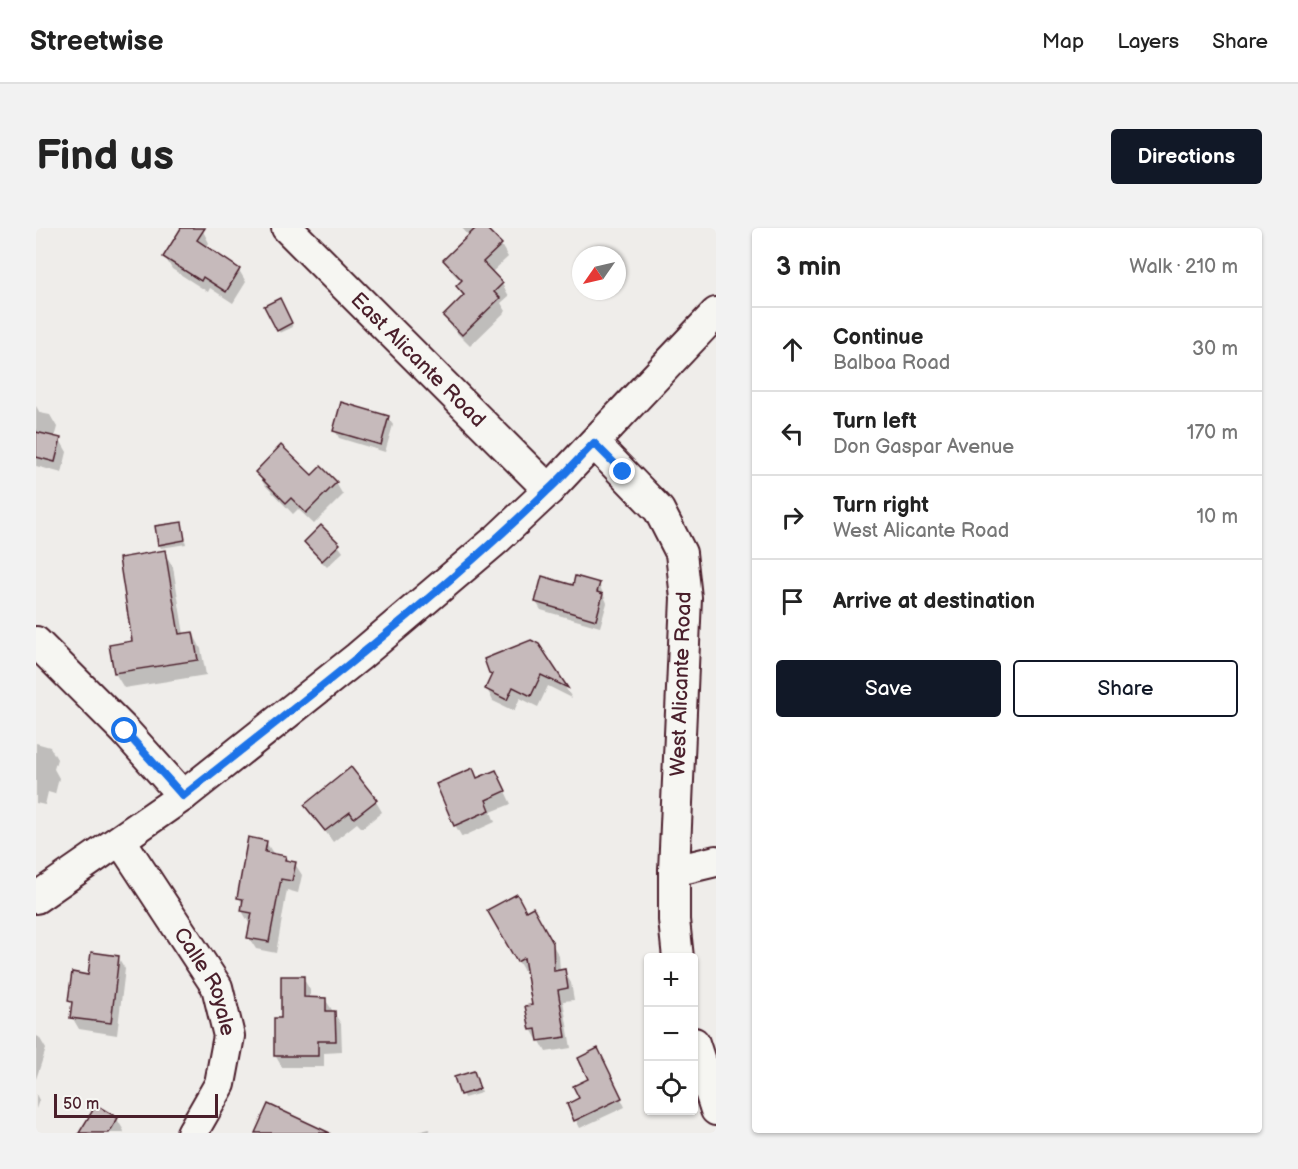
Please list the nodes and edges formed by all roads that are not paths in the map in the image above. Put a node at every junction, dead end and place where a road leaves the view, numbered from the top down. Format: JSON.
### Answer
{"nodes":[{"id":1,"x":287,"y":228,"type":"edge"},
{"id":2,"x":716,"y":313,"type":"edge"},
{"id":3,"x":594,"y":443,"type":"junction"},
{"id":4,"x":549,"y":490,"type":"junction"},
{"id":5,"x":36,"y":642,"type":"edge"},
{"id":6,"x":183,"y":796,"type":"junction"},
{"id":7,"x":121,"y":841,"type":"junction"},
{"id":8,"x":716,"y":861,"type":"edge"},
{"id":9,"x":674,"y":871,"type":"junction"},
{"id":10,"x":36,"y":898,"type":"edge"},
{"id":11,"x":678,"y":953,"type":"edge"},
{"id":12,"x":698,"y":1057,"type":"edge"},
{"id":13,"x":716,"y":1110,"type":"edge"},
{"id":14,"x":192,"y":1133,"type":"edge"}],
"edges":[{"from":1,"to":4,"type":"street","name":"East Alicante Road"},
{"from":2,"to":3,"type":"street"},
{"from":3,"to":4,"type":"street"},
{"from":3,"to":9,"type":"street","name":"West Alicante Road"},
{"from":4,"to":6,"type":"street"},
{"from":5,"to":6,"type":"street"},
{"from":6,"to":7,"type":"street"},
{"from":7,"to":10,"type":"street"},
{"from":7,"to":14,"type":"street","name":"Calle Royale"},
{"from":8,"to":9,"type":"street"},
{"from":9,"to":11,"type":"street","name":"West Alicante Road"},
{"from":12,"to":13,"type":"street"}]}
